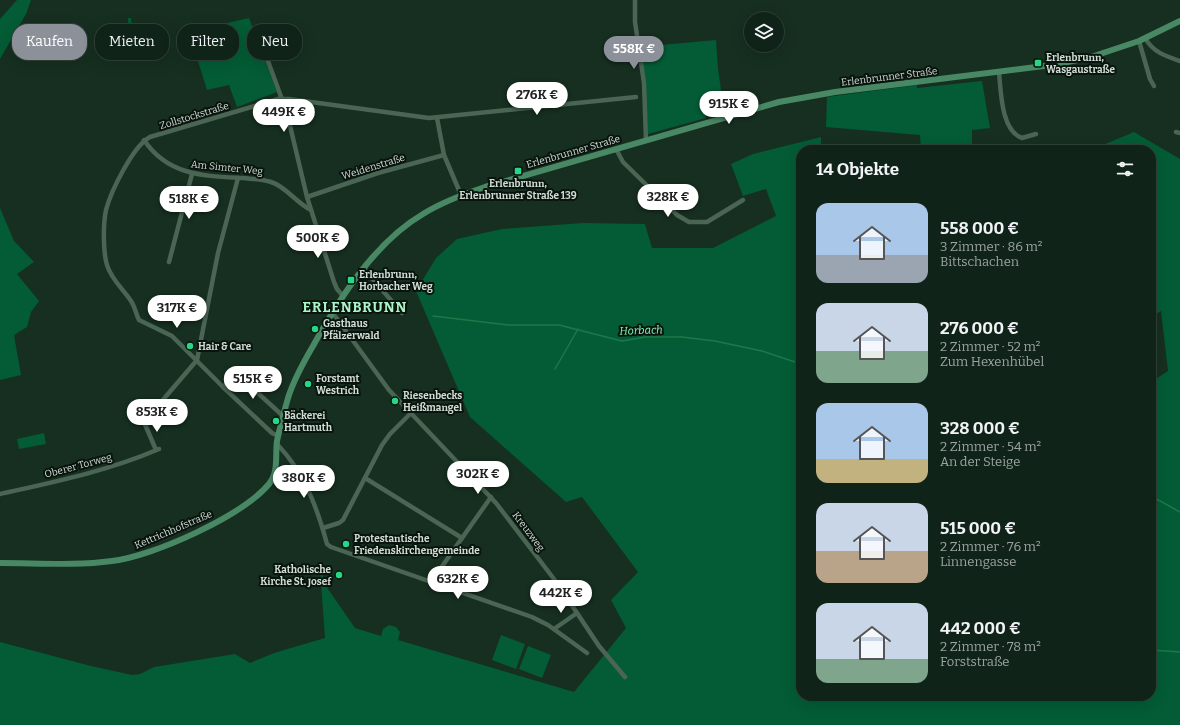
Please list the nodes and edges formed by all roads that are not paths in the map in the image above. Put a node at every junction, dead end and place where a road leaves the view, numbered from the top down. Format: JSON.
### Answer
{"nodes":[{"id":1,"x":635,"y":0,"type":"edge"},
{"id":2,"x":1180,"y":20,"type":"edge"},
{"id":3,"x":1142,"y":40,"type":"junction"},
{"id":4,"x":268,"y":60,"type":"edge"},
{"id":5,"x":1180,"y":61,"type":"edge"},
{"id":6,"x":999,"y":72,"type":"junction"},
{"id":7,"x":1154,"y":86,"type":"dead end"},
{"id":8,"x":636,"y":97,"type":"dead end"},
{"id":9,"x":283,"y":99,"type":"junction"},
{"id":10,"x":437,"y":118,"type":"junction"},
{"id":11,"x":1036,"y":134,"type":"dead end"},
{"id":12,"x":144,"y":140,"type":"junction"},
{"id":13,"x":646,"y":140,"type":"junction"},
{"id":14,"x":616,"y":149,"type":"junction"},
{"id":15,"x":444,"y":155,"type":"junction"},
{"id":16,"x":192,"y":174,"type":"junction"},
{"id":17,"x":238,"y":178,"type":"junction"},
{"id":18,"x":461,"y":195,"type":"junction"},
{"id":19,"x":307,"y":197,"type":"junction"},
{"id":20,"x":743,"y":200,"type":"dead end"},
{"id":21,"x":311,"y":210,"type":"junction"},
{"id":22,"x":169,"y":262,"type":"dead end"},
{"id":23,"x":364,"y":269,"type":"junction"},
{"id":24,"x":343,"y":296,"type":"junction"},
{"id":25,"x":332,"y":312,"type":"junction"},
{"id":26,"x":402,"y":313,"type":"dead end"},
{"id":27,"x":197,"y":360,"type":"junction"},
{"id":28,"x":223,"y":387,"type":"junction"},
{"id":29,"x":411,"y":414,"type":"junction"},
{"id":30,"x":284,"y":416,"type":"junction"},
{"id":31,"x":278,"y":436,"type":"junction"},
{"id":32,"x":277,"y":444,"type":"junction"},
{"id":33,"x":365,"y":478,"type":"junction"},
{"id":34,"x":0,"y":494,"type":"edge"},
{"id":35,"x":491,"y":497,"type":"junction"},
{"id":36,"x":323,"y":528,"type":"junction"},
{"id":37,"x":462,"y":538,"type":"junction"},
{"id":38,"x":0,"y":563,"type":"edge"},
{"id":39,"x":431,"y":582,"type":"junction"},
{"id":40,"x":577,"y":613,"type":"junction"},
{"id":41,"x":554,"y":630,"type":"junction"},
{"id":42,"x":587,"y":653,"type":"dead end"},
{"id":43,"x":625,"y":677,"type":"dead end"}],
"edges":[{"from":1,"to":13,"type":"street"},
{"from":2,"to":3,"type":"street","name":"Erlenbrunner Straße"},
{"from":3,"to":5,"type":"street"},
{"from":3,"to":6,"type":"street","name":"Erlenbrunner Straße"},
{"from":3,"to":7,"type":"street"},
{"from":4,"to":9,"type":"street"},
{"from":6,"to":11,"type":"street"},
{"from":6,"to":13,"type":"street","name":"Erlenbrunner Straße"},
{"from":8,"to":10,"type":"street","name":"Zollstockstraße"},
{"from":9,"to":10,"type":"street","name":"Zollstockstraße"},
{"from":9,"to":12,"type":"street","name":"Zollstockstraße"},
{"from":9,"to":19,"type":"street"},
{"from":10,"to":15,"type":"street"},
{"from":12,"to":16,"type":"street","name":"Am Simter Weg"},
{"from":12,"to":27,"type":"street"},
{"from":13,"to":14,"type":"street","name":"Erlenbrunner Straße"},
{"from":14,"to":18,"type":"street","name":"Erlenbrunner Straße"},
{"from":14,"to":20,"type":"street"},
{"from":15,"to":18,"type":"street"},
{"from":15,"to":19,"type":"street","name":"Weidenstraße"},
{"from":16,"to":17,"type":"street","name":"Am Simter Weg"},
{"from":16,"to":22,"type":"street"},
{"from":17,"to":21,"type":"street","name":"Am Simter Weg"},
{"from":17,"to":27,"type":"street"},
{"from":18,"to":23,"type":"street","name":"Erlenbrunner Straße"},
{"from":19,"to":21,"type":"street"},
{"from":21,"to":24,"type":"street"},
{"from":23,"to":24,"type":"street","name":"Erlenbrunner Straße"},
{"from":23,"to":26,"type":"street"},
{"from":24,"to":25,"type":"street","name":"Erlenbrunner Straße"},
{"from":25,"to":29,"type":"street","name":"Kreuzweg"},
{"from":25,"to":30,"type":"street","name":"Erlenbrunner Straße"},
{"from":27,"to":28,"type":"street"},
{"from":27,"to":34,"type":"street","name":"Oberer Torweg"},
{"from":28,"to":30,"type":"street"},
{"from":28,"to":31,"type":"street"},
{"from":29,"to":33,"type":"street"},
{"from":29,"to":35,"type":"street","name":"Kreuzweg"},
{"from":30,"to":31,"type":"street","name":"Erlenbrunner Straße"},
{"from":31,"to":32,"type":"street","name":"Kettrichhofstraße"},
{"from":32,"to":36,"type":"street"},
{"from":32,"to":38,"type":"street","name":"Kettrichhofstraße"},
{"from":33,"to":36,"type":"street"},
{"from":33,"to":37,"type":"street"},
{"from":35,"to":37,"type":"street"},
{"from":35,"to":40,"type":"street","name":"Kreuzweg"},
{"from":36,"to":39,"type":"street"},
{"from":37,"to":39,"type":"street"},
{"from":39,"to":41,"type":"street"},
{"from":40,"to":41,"type":"street"},
{"from":40,"to":43,"type":"street","name":"Kreuzweg"},
{"from":41,"to":42,"type":"street"}]}
